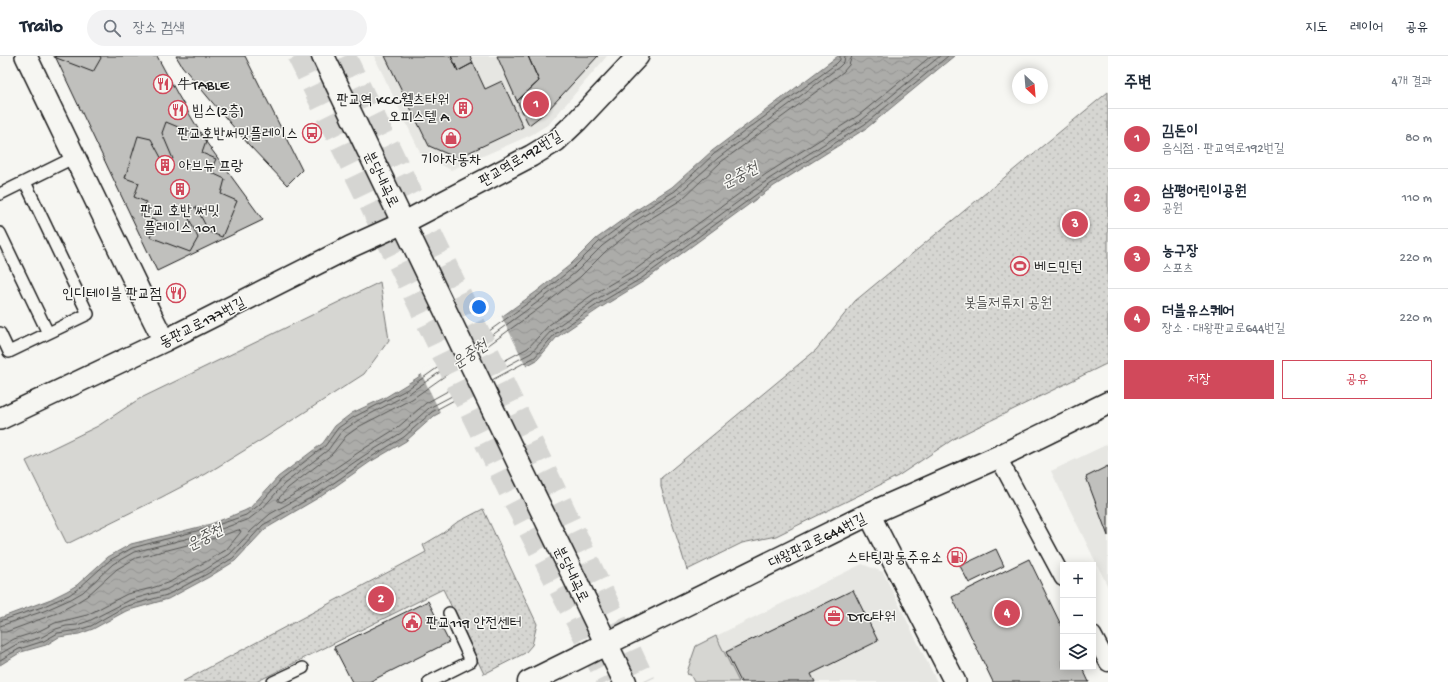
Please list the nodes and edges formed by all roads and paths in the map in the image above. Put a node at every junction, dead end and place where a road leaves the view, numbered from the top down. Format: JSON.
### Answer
{"nodes":[{"id":1,"x":26,"y":56,"type":"edge"},
{"id":2,"x":323,"y":56,"type":"edge"},
{"id":3,"x":638,"y":56,"type":"edge"},
{"id":4,"x":75,"y":157,"type":"junction"},
{"id":5,"x":25,"y":182,"type":"junction"},
{"id":6,"x":0,"y":194,"type":"edge"},
{"id":7,"x":403,"y":223,"type":"junction"},
{"id":8,"x":0,"y":232,"type":"edge"},
{"id":9,"x":0,"y":333,"type":"edge"},
{"id":10,"x":48,"y":333,"type":"junction"},
{"id":11,"x":164,"y":341,"type":"junction"},
{"id":12,"x":1108,"y":403,"type":"edge"},
{"id":13,"x":0,"y":419,"type":"edge"},
{"id":14,"x":998,"y":457,"type":"junction"},
{"id":15,"x":869,"y":514,"type":"junction"},
{"id":16,"x":1060,"y":572,"type":"edge"},
{"id":17,"x":449,"y":613,"type":"dead end"},
{"id":18,"x":1096,"y":641,"type":"edge"},
{"id":19,"x":607,"y":644,"type":"junction"},
{"id":20,"x":1108,"y":663,"type":"edge"},
{"id":21,"x":303,"y":668,"type":"dead end"},
{"id":22,"x":433,"y":679,"type":"edge"},
{"id":23,"x":273,"y":682,"type":"edge"},
{"id":24,"x":529,"y":682,"type":"edge"},
{"id":25,"x":625,"y":682,"type":"edge"},
{"id":26,"x":955,"y":682,"type":"edge"}],
"edges":[{"from":1,"to":4,"type":"street"},
{"from":2,"to":7,"type":"main road","name":"분당내곡로"},
{"from":3,"to":7,"type":"street","name":"판교역로192번길"},
{"from":4,"to":5,"type":"lane"},
{"from":4,"to":11,"type":"street"},
{"from":5,"to":6,"type":"lane"},
{"from":5,"to":10,"type":"lane"},
{"from":7,"to":11,"type":"street","name":"동판교로177번길"},
{"from":7,"to":19,"type":"main road","name":"분당내곡로"},
{"from":8,"to":10,"type":"lane"},
{"from":9,"to":10,"type":"lane"},
{"from":11,"to":13,"type":"street","name":"동판교로177번길"},
{"from":12,"to":14,"type":"main road","name":"대왕판교로644번길"},
{"from":14,"to":15,"type":"main road","name":"대왕판교로644번길"},
{"from":14,"to":16,"type":"street"},
{"from":15,"to":19,"type":"main road","name":"대왕판교로644번길"},
{"from":15,"to":26,"type":"street"},
{"from":17,"to":22,"type":"lane"},
{"from":18,"to":20,"type":"street"},
{"from":19,"to":24,"type":"main road","name":"대왕판교로644번길"},
{"from":19,"to":25,"type":"main road","name":"분당내곡로"},
{"from":21,"to":23,"type":"lane"}]}
